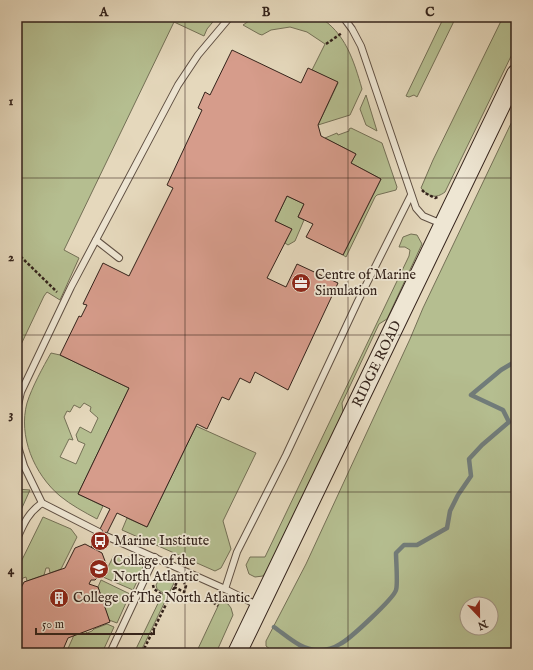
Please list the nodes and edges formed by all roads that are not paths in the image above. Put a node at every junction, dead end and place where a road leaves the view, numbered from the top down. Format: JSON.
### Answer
{"nodes":[{"id":1,"x":230,"y":17,"type":"edge"},
{"id":2,"x":343,"y":17,"type":"edge"},
{"id":3,"x":516,"y":74,"type":"edge"},
{"id":4,"x":411,"y":195,"type":"junction"},
{"id":5,"x":444,"y":225,"type":"junction"},
{"id":6,"x":96,"y":240,"type":"junction"},
{"id":7,"x":119,"y":258,"type":"dead end"},
{"id":8,"x":17,"y":410,"type":"edge"},
{"id":9,"x":17,"y":443,"type":"edge"},
{"id":10,"x":42,"y":503,"type":"junction"},
{"id":11,"x":99,"y":532,"type":"dead end"},
{"id":12,"x":106,"y":536,"type":"dead end"},
{"id":13,"x":17,"y":539,"type":"edge"},
{"id":14,"x":154,"y":557,"type":"junction"},
{"id":15,"x":225,"y":589,"type":"junction"},
{"id":16,"x":260,"y":607,"type":"junction"},
{"id":17,"x":110,"y":653,"type":"edge"},
{"id":18,"x":237,"y":653,"type":"edge"}],
"edges":[{"from":1,"to":6,"type":"lane"},
{"from":2,"to":4,"type":"lane"},
{"from":3,"to":5,"type":"street","name":"RIDGE ROAD"},
{"from":4,"to":5,"type":"lane"},
{"from":4,"to":15,"type":"lane"},
{"from":5,"to":16,"type":"street","name":"RIDGE ROAD"},
{"from":6,"to":7,"type":"lane"},
{"from":6,"to":8,"type":"lane"},
{"from":9,"to":10,"type":"lane"},
{"from":10,"to":11,"type":"lane"},
{"from":10,"to":13,"type":"lane"},
{"from":12,"to":14,"type":"lane"},
{"from":14,"to":15,"type":"lane"},
{"from":14,"to":17,"type":"lane"},
{"from":15,"to":16,"type":"lane"},
{"from":16,"to":18,"type":"street","name":"RIDGE ROAD"}]}
